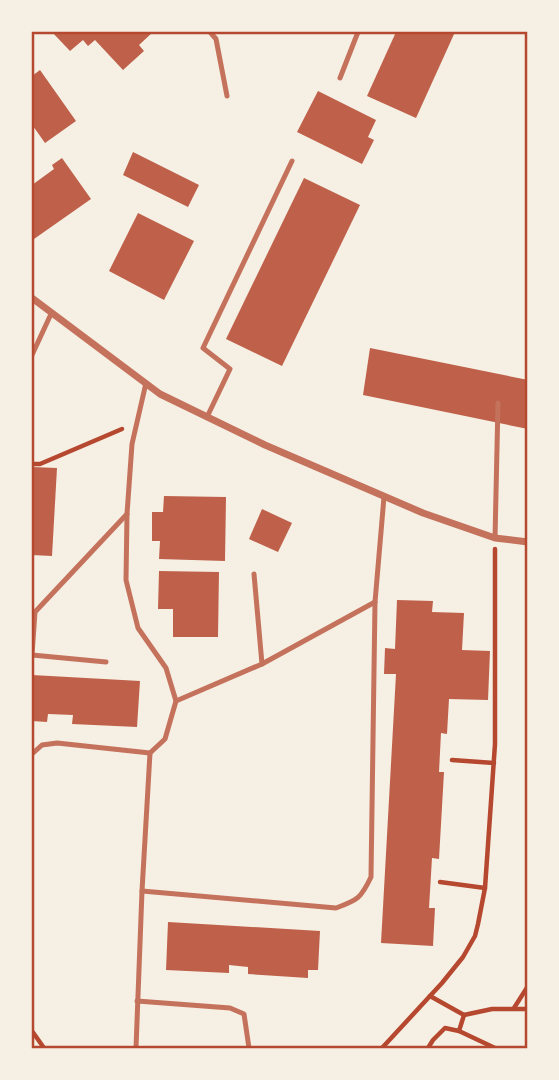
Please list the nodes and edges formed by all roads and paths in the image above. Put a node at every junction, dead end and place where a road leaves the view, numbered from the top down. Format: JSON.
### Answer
{"nodes":[{"id":1,"x":210,"y":32,"type":"edge"},
{"id":2,"x":358,"y":32,"type":"edge"},
{"id":3,"x":340,"y":78,"type":"dead end"},
{"id":4,"x":227,"y":96,"type":"dead end"},
{"id":5,"x":292,"y":161,"type":"dead end"},
{"id":6,"x":32,"y":298,"type":"edge"},
{"id":7,"x":51,"y":314,"type":"junction"},
{"id":8,"x":32,"y":355,"type":"edge"},
{"id":9,"x":146,"y":383,"type":"junction"},
{"id":10,"x":498,"y":403,"type":"dead end"},
{"id":11,"x":207,"y":417,"type":"junction"},
{"id":12,"x":137,"y":423,"type":"junction"},
{"id":13,"x":32,"y":464,"type":"edge"},
{"id":14,"x":384,"y":497,"type":"junction"},
{"id":15,"x":127,"y":514,"type":"junction"},
{"id":16,"x":495,"y":538,"type":"junction"},
{"id":17,"x":527,"y":542,"type":"edge"},
{"id":18,"x":254,"y":574,"type":"dead end"},
{"id":19,"x":375,"y":602,"type":"junction"},
{"id":20,"x":106,"y":662,"type":"dead end"},
{"id":21,"x":262,"y":664,"type":"junction"},
{"id":22,"x":176,"y":701,"type":"junction"},
{"id":23,"x":150,"y":753,"type":"junction"},
{"id":24,"x":32,"y":754,"type":"edge"},
{"id":25,"x":452,"y":761,"type":"dead end"},
{"id":26,"x":494,"y":764,"type":"junction"},
{"id":27,"x":440,"y":882,"type":"dead end"},
{"id":28,"x":485,"y":888,"type":"junction"},
{"id":29,"x":142,"y":891,"type":"junction"},
{"id":30,"x":527,"y":986,"type":"edge"},
{"id":31,"x":430,"y":996,"type":"junction"},
{"id":32,"x":137,"y":1001,"type":"junction"},
{"id":33,"x":514,"y":1008,"type":"junction"},
{"id":34,"x":527,"y":1009,"type":"edge"},
{"id":35,"x":464,"y":1015,"type":"junction"},
{"id":36,"x":32,"y":1031,"type":"edge"},
{"id":37,"x":459,"y":1031,"type":"junction"},
{"id":38,"x":44,"y":1048,"type":"edge"},
{"id":39,"x":136,"y":1048,"type":"edge"},
{"id":40,"x":249,"y":1048,"type":"edge"},
{"id":41,"x":382,"y":1048,"type":"edge"},
{"id":42,"x":428,"y":1048,"type":"edge"},
{"id":43,"x":495,"y":1048,"type":"edge"}],
"edges":[{"from":1,"to":4,"type":"lane"},
{"from":2,"to":3,"type":"lane"},
{"from":5,"to":11,"type":"lane"},
{"from":6,"to":7,"type":"street"},
{"from":7,"to":8,"type":"lane"},
{"from":7,"to":9,"type":"street"},
{"from":9,"to":11,"type":"street"},
{"from":9,"to":12,"type":"lane"},
{"from":10,"to":16,"type":"lane"},
{"from":11,"to":14,"type":"street"},
{"from":12,"to":13,"type":"path"},
{"from":12,"to":15,"type":"lane"},
{"from":14,"to":16,"type":"street"},
{"from":14,"to":19,"type":"lane"},
{"from":15,"to":20,"type":"lane"},
{"from":15,"to":22,"type":"lane"},
{"from":16,"to":17,"type":"street"},
{"from":16,"to":26,"type":"path"},
{"from":18,"to":21,"type":"lane"},
{"from":19,"to":21,"type":"lane"},
{"from":19,"to":29,"type":"lane"},
{"from":21,"to":22,"type":"lane"},
{"from":22,"to":23,"type":"lane"},
{"from":23,"to":24,"type":"lane"},
{"from":23,"to":29,"type":"lane"},
{"from":25,"to":26,"type":"path"},
{"from":26,"to":28,"type":"path"},
{"from":27,"to":28,"type":"path"},
{"from":28,"to":31,"type":"path"},
{"from":29,"to":32,"type":"lane"},
{"from":30,"to":33,"type":"path"},
{"from":31,"to":35,"type":"path"},
{"from":31,"to":41,"type":"path"},
{"from":32,"to":39,"type":"lane"},
{"from":32,"to":40,"type":"lane"},
{"from":33,"to":34,"type":"path"},
{"from":33,"to":35,"type":"path"},
{"from":35,"to":37,"type":"path"},
{"from":36,"to":38,"type":"path"},
{"from":37,"to":42,"type":"path"},
{"from":37,"to":43,"type":"path"}]}
